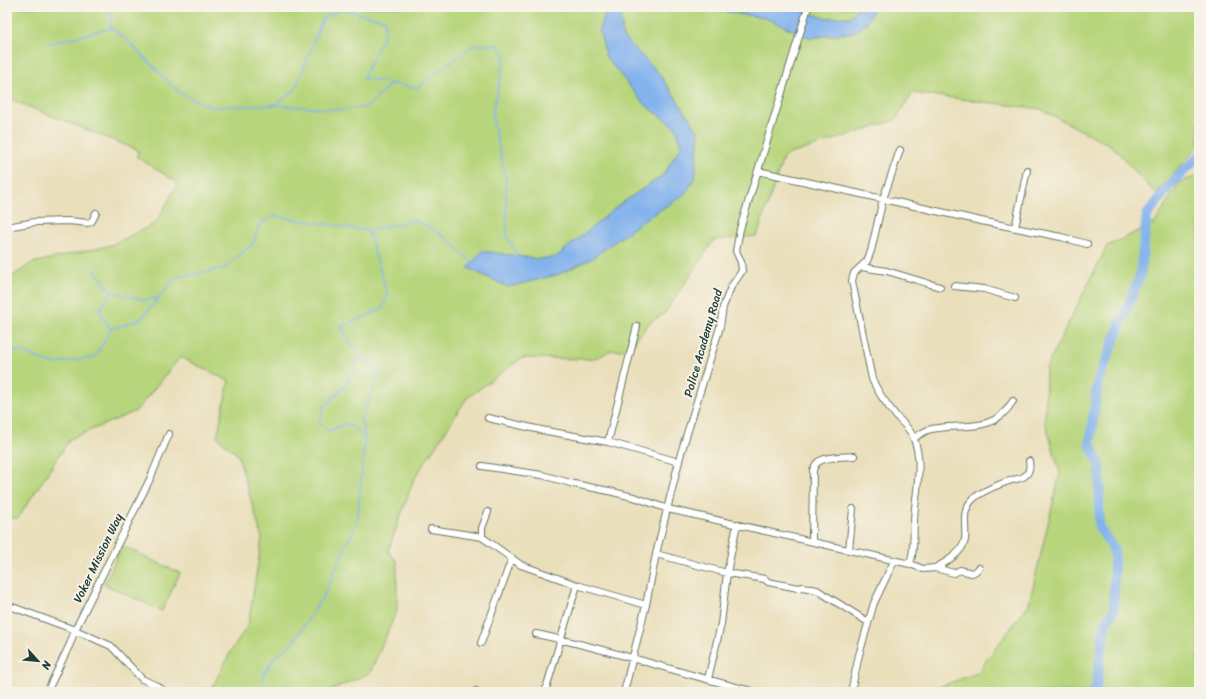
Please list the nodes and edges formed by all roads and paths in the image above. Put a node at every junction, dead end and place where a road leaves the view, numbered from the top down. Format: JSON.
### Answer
{"nodes":[{"id":1,"x":808,"y":7,"type":"edge"},
{"id":2,"x":900,"y":150,"type":"dead end"},
{"id":3,"x":1027,"y":170,"type":"dead end"},
{"id":4,"x":758,"y":171,"type":"junction"},
{"id":5,"x":882,"y":199,"type":"junction"},
{"id":6,"x":96,"y":213,"type":"dead end"},
{"id":7,"x":7,"y":227,"type":"edge"},
{"id":8,"x":1015,"y":228,"type":"junction"},
{"id":9,"x":1087,"y":244,"type":"dead end"},
{"id":10,"x":861,"y":267,"type":"junction"},
{"id":11,"x":954,"y":286,"type":"dead end"},
{"id":12,"x":940,"y":287,"type":"dead end"},
{"id":13,"x":1015,"y":298,"type":"dead end"},
{"id":14,"x":637,"y":326,"type":"dead end"},
{"id":15,"x":1014,"y":401,"type":"dead end"},
{"id":16,"x":488,"y":418,"type":"dead end"},
{"id":17,"x":169,"y":434,"type":"dead end"},
{"id":18,"x":914,"y":438,"type":"junction"},
{"id":19,"x":608,"y":442,"type":"junction"},
{"id":20,"x":854,"y":456,"type":"dead end"},
{"id":21,"x":1029,"y":461,"type":"dead end"},
{"id":22,"x":679,"y":462,"type":"junction"},
{"id":23,"x":482,"y":466,"type":"dead end"},
{"id":24,"x":668,"y":509,"type":"junction"},
{"id":25,"x":853,"y":509,"type":"dead end"},
{"id":26,"x":488,"y":512,"type":"dead end"},
{"id":27,"x":737,"y":524,"type":"junction"},
{"id":28,"x":431,"y":529,"type":"dead end"},
{"id":29,"x":482,"y":537,"type":"junction"},
{"id":30,"x":812,"y":541,"type":"junction"},
{"id":31,"x":849,"y":550,"type":"junction"},
{"id":32,"x":656,"y":554,"type":"junction"},
{"id":33,"x":512,"y":558,"type":"junction"},
{"id":34,"x":894,"y":561,"type":"junction"},
{"id":35,"x":910,"y":564,"type":"junction"},
{"id":36,"x":934,"y":568,"type":"junction"},
{"id":37,"x":979,"y":568,"type":"dead end"},
{"id":38,"x":727,"y":572,"type":"junction"},
{"id":39,"x":577,"y":585,"type":"junction"},
{"id":40,"x":7,"y":605,"type":"edge"},
{"id":41,"x":646,"y":605,"type":"junction"},
{"id":42,"x":868,"y":622,"type":"junction"},
{"id":43,"x":75,"y":630,"type":"junction"},
{"id":44,"x":536,"y":634,"type":"dead end"},
{"id":45,"x":561,"y":639,"type":"junction"},
{"id":46,"x":481,"y":643,"type":"dead end"},
{"id":47,"x":633,"y":658,"type":"junction"},
{"id":48,"x":708,"y":679,"type":"junction"},
{"id":49,"x":47,"y":692,"type":"edge"},
{"id":50,"x":165,"y":692,"type":"edge"},
{"id":51,"x":546,"y":692,"type":"edge"},
{"id":52,"x":624,"y":692,"type":"edge"},
{"id":53,"x":756,"y":692,"type":"edge"},
{"id":54,"x":851,"y":692,"type":"edge"}],
"edges":[{"from":1,"to":4,"type":"street","name":"Police Academy Road"},
{"from":2,"to":5,"type":"street"},
{"from":3,"to":8,"type":"street"},
{"from":4,"to":5,"type":"street"},
{"from":4,"to":22,"type":"street","name":"Police Academy Road"},
{"from":5,"to":8,"type":"street"},
{"from":5,"to":10,"type":"street"},
{"from":6,"to":7,"type":"street"},
{"from":8,"to":9,"type":"street"},
{"from":10,"to":12,"type":"street"},
{"from":10,"to":18,"type":"street"},
{"from":11,"to":13,"type":"street"},
{"from":14,"to":19,"type":"street"},
{"from":15,"to":18,"type":"street"},
{"from":16,"to":19,"type":"street"},
{"from":17,"to":43,"type":"street","name":"Voker Mission Way"},
{"from":18,"to":35,"type":"street"},
{"from":19,"to":22,"type":"street"},
{"from":20,"to":30,"type":"street"},
{"from":21,"to":36,"type":"street"},
{"from":22,"to":24,"type":"street","name":"Police Academy Road"},
{"from":23,"to":24,"type":"street"},
{"from":24,"to":27,"type":"street"},
{"from":24,"to":32,"type":"street","name":"Police Academy Road"},
{"from":25,"to":31,"type":"street"},
{"from":26,"to":29,"type":"street"},
{"from":27,"to":30,"type":"street"},
{"from":27,"to":38,"type":"street"},
{"from":28,"to":29,"type":"street"},
{"from":29,"to":33,"type":"street"},
{"from":30,"to":31,"type":"street"},
{"from":31,"to":34,"type":"street"},
{"from":32,"to":38,"type":"street"},
{"from":32,"to":41,"type":"street","name":"Police Academy Road"},
{"from":33,"to":39,"type":"street"},
{"from":33,"to":46,"type":"street"},
{"from":34,"to":35,"type":"street"},
{"from":34,"to":42,"type":"street"},
{"from":35,"to":36,"type":"street"},
{"from":36,"to":37,"type":"street"},
{"from":38,"to":42,"type":"street"},
{"from":38,"to":48,"type":"street"},
{"from":39,"to":41,"type":"street"},
{"from":39,"to":45,"type":"street"},
{"from":40,"to":43,"type":"street"},
{"from":41,"to":47,"type":"street","name":"Police Academy Road"},
{"from":42,"to":54,"type":"street"},
{"from":43,"to":49,"type":"street","name":"Voker Mission Way"},
{"from":43,"to":50,"type":"street"},
{"from":44,"to":45,"type":"street"},
{"from":45,"to":47,"type":"street"},
{"from":45,"to":51,"type":"street"},
{"from":47,"to":48,"type":"street"},
{"from":47,"to":52,"type":"street","name":"Police Academy Road"},
{"from":48,"to":53,"type":"street"}]}
